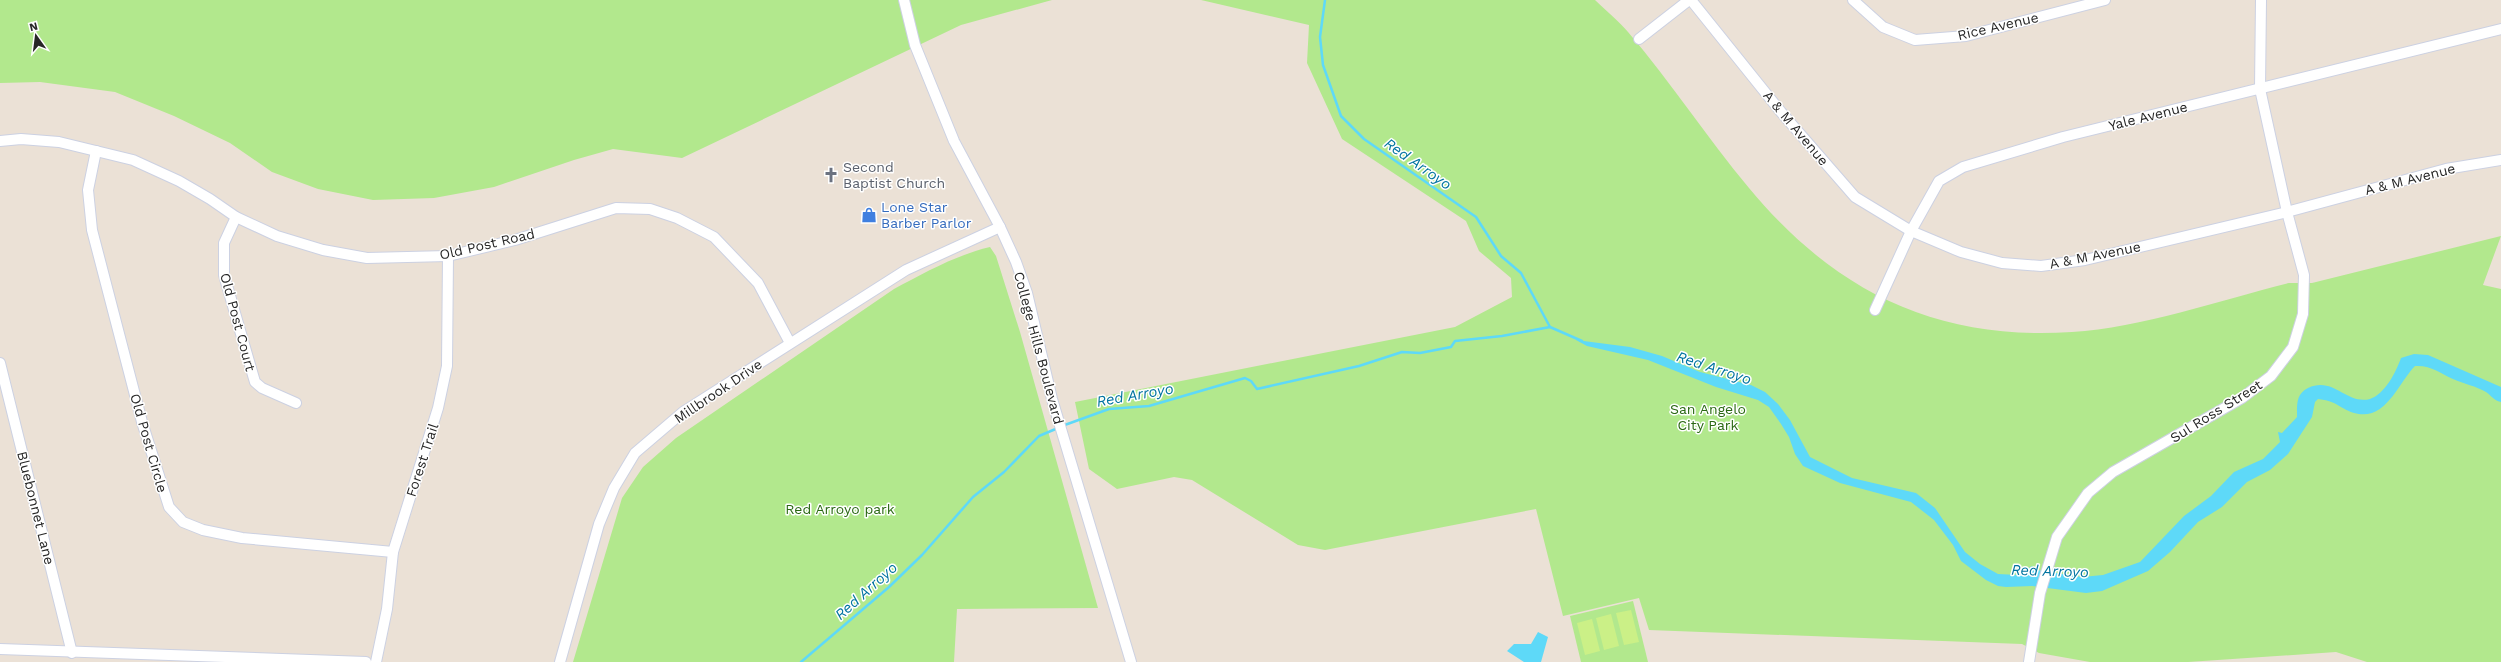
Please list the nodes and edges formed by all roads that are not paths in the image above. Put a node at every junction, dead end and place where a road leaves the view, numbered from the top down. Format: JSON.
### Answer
{"nodes":[{"id":1,"x":904,"y":0,"type":"edge"},
{"id":2,"x":1690,"y":0,"type":"edge"},
{"id":3,"x":1854,"y":0,"type":"edge"},
{"id":4,"x":2105,"y":0,"type":"edge"},
{"id":5,"x":2261,"y":0,"type":"edge"},
{"id":6,"x":2501,"y":29,"type":"edge"},
{"id":7,"x":1639,"y":39,"type":"dead end"},
{"id":8,"x":2260,"y":89,"type":"junction"},
{"id":9,"x":0,"y":141,"type":"edge"},
{"id":10,"x":96,"y":151,"type":"junction"},
{"id":11,"x":2501,"y":160,"type":"edge"},
{"id":12,"x":2287,"y":212,"type":"junction"},
{"id":13,"x":236,"y":217,"type":"junction"},
{"id":14,"x":1000,"y":227,"type":"junction"},
{"id":15,"x":1911,"y":231,"type":"junction"},
{"id":16,"x":448,"y":256,"type":"junction"},
{"id":17,"x":1876,"y":310,"type":"dead end"},
{"id":18,"x":790,"y":343,"type":"junction"},
{"id":19,"x":0,"y":363,"type":"edge"},
{"id":20,"x":296,"y":403,"type":"dead end"},
{"id":21,"x":393,"y":552,"type":"junction"},
{"id":22,"x":0,"y":649,"type":"edge"},
{"id":23,"x":72,"y":653,"type":"junction"},
{"id":24,"x":366,"y":662,"type":"edge"},
{"id":25,"x":376,"y":662,"type":"edge"},
{"id":26,"x":560,"y":662,"type":"edge"},
{"id":27,"x":1131,"y":662,"type":"edge"},
{"id":28,"x":2028,"y":662,"type":"edge"}],
"edges":[{"from":1,"to":14,"type":"street","name":"College Hills Boulevard"},
{"from":2,"to":7,"type":"street"},
{"from":2,"to":15,"type":"street","name":"A & M Avenue"},
{"from":3,"to":4,"type":"street","name":"Rice Avenue"},
{"from":5,"to":8,"type":"street","name":"Sul Ross Street"},
{"from":6,"to":8,"type":"street","name":"Yale Avenue"},
{"from":8,"to":12,"type":"street","name":"Sul Ross Street"},
{"from":8,"to":15,"type":"street","name":"Yale Avenue"},
{"from":9,"to":10,"type":"street","name":"Old Post Road"},
{"from":10,"to":13,"type":"street","name":"Old Post Road"},
{"from":10,"to":21,"type":"street","name":"Old Post Circle"},
{"from":11,"to":12,"type":"street","name":"A & M Avenue"},
{"from":12,"to":15,"type":"street","name":"A & M Avenue"},
{"from":12,"to":28,"type":"street","name":"Sul Ross Street"},
{"from":13,"to":16,"type":"street","name":"Old Post Road"},
{"from":13,"to":20,"type":"street","name":"Old Post Court"},
{"from":14,"to":18,"type":"street","name":"Millbrook Drive"},
{"from":14,"to":27,"type":"street","name":"College Hills Boulevard"},
{"from":15,"to":17,"type":"street","name":"Yale Avenue"},
{"from":16,"to":18,"type":"street","name":"Old Post Road"},
{"from":16,"to":21,"type":"street","name":"Forest Trail"},
{"from":18,"to":26,"type":"street","name":"Millbrook Drive"},
{"from":19,"to":23,"type":"street","name":"Bluebonnet Lane"},
{"from":21,"to":25,"type":"street","name":"Forest Trail"},
{"from":22,"to":23,"type":"street"},
{"from":23,"to":24,"type":"street"}]}
